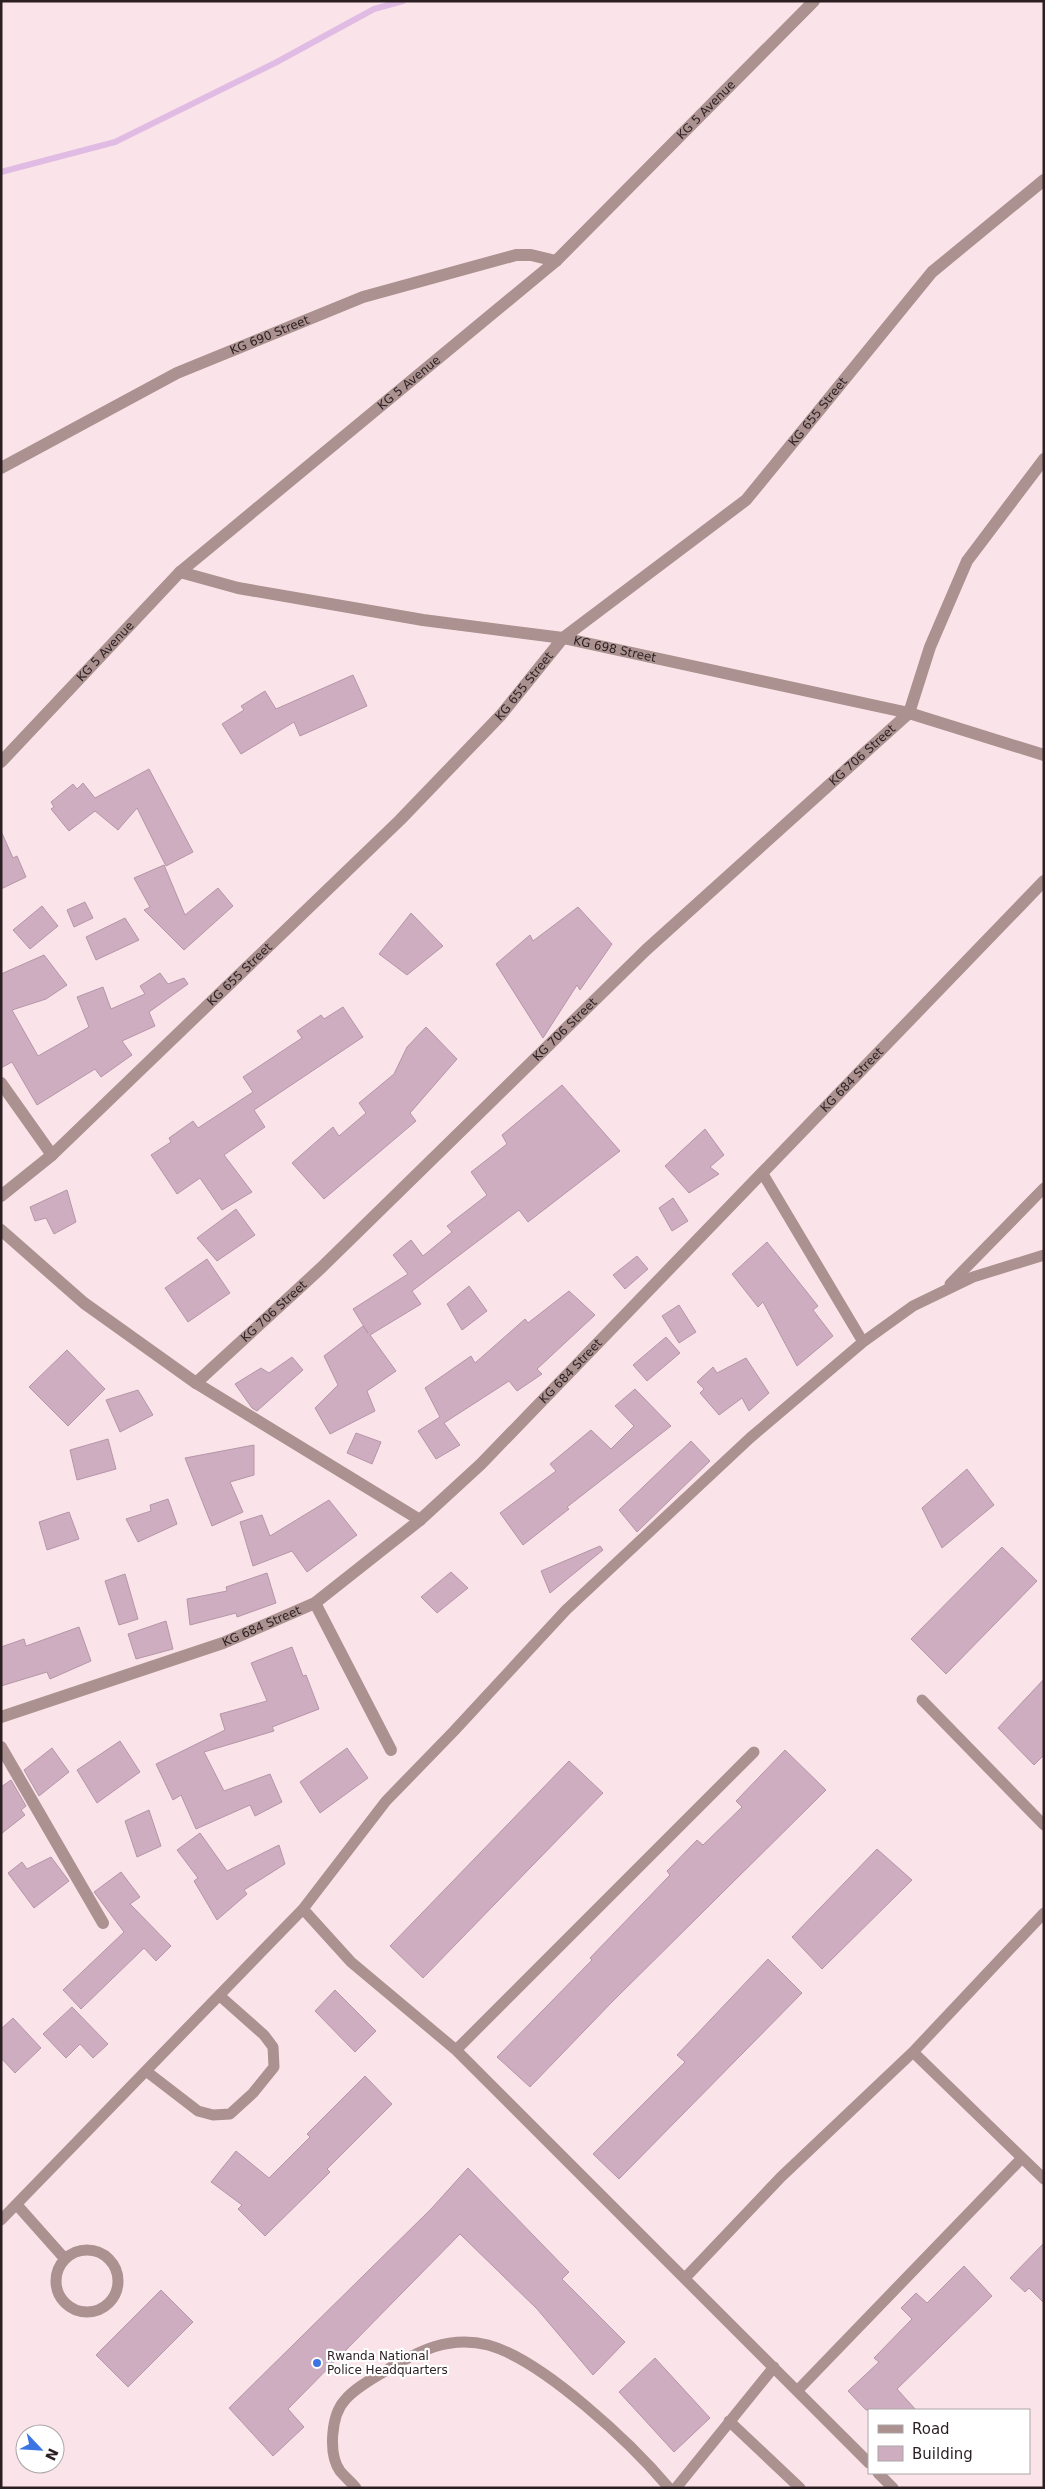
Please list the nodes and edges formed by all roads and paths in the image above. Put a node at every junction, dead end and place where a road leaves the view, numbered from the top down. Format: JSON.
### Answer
{"nodes":[{"id":1,"x":814,"y":1,"type":"edge"},
{"id":2,"x":1044,"y":180,"type":"edge"},
{"id":3,"x":556,"y":261,"type":"junction"},
{"id":4,"x":1044,"y":458,"type":"edge"},
{"id":5,"x":1,"y":468,"type":"edge"},
{"id":6,"x":180,"y":572,"type":"junction"},
{"id":7,"x":563,"y":638,"type":"junction"},
{"id":8,"x":909,"y":713,"type":"junction"},
{"id":9,"x":1044,"y":755,"type":"edge"},
{"id":10,"x":1,"y":762,"type":"edge"},
{"id":11,"x":1044,"y":881,"type":"edge"},
{"id":12,"x":1,"y":1083,"type":"edge"},
{"id":13,"x":52,"y":1155,"type":"junction"},
{"id":14,"x":763,"y":1174,"type":"junction"},
{"id":15,"x":1044,"y":1188,"type":"edge"},
{"id":16,"x":1,"y":1196,"type":"edge"},
{"id":17,"x":1,"y":1230,"type":"edge"},
{"id":18,"x":1044,"y":1255,"type":"edge"},
{"id":19,"x":945,"y":1289,"type":"junction"},
{"id":20,"x":863,"y":1342,"type":"junction"},
{"id":21,"x":196,"y":1383,"type":"junction"},
{"id":22,"x":420,"y":1520,"type":"junction"},
{"id":23,"x":315,"y":1603,"type":"junction"},
{"id":24,"x":922,"y":1700,"type":"dead end"},
{"id":25,"x":1,"y":1717,"type":"edge"},
{"id":26,"x":1,"y":1747,"type":"edge"},
{"id":27,"x":391,"y":1750,"type":"dead end"},
{"id":28,"x":754,"y":1752,"type":"dead end"},
{"id":29,"x":1044,"y":1825,"type":"edge"},
{"id":30,"x":303,"y":1910,"type":"junction"},
{"id":31,"x":1044,"y":1912,"type":"edge"},
{"id":32,"x":103,"y":1923,"type":"dead end"},
{"id":33,"x":220,"y":1996,"type":"junction"},
{"id":34,"x":456,"y":2050,"type":"junction"},
{"id":35,"x":913,"y":2052,"type":"junction"},
{"id":36,"x":146,"y":2071,"type":"junction"},
{"id":37,"x":1022,"y":2158,"type":"junction"},
{"id":38,"x":1044,"y":2179,"type":"edge"},
{"id":39,"x":17,"y":2204,"type":"junction"},
{"id":40,"x":1,"y":2220,"type":"edge"},
{"id":41,"x":65,"y":2259,"type":"junction"},
{"id":42,"x":686,"y":2278,"type":"junction"},
{"id":43,"x":774,"y":2367,"type":"junction"},
{"id":44,"x":797,"y":2391,"type":"junction"},
{"id":45,"x":729,"y":2420,"type":"junction"},
{"id":46,"x":868,"y":2462,"type":"edge"},
{"id":47,"x":879,"y":2474,"type":"edge"},
{"id":48,"x":356,"y":2488,"type":"edge"},
{"id":49,"x":669,"y":2488,"type":"edge"},
{"id":50,"x":676,"y":2488,"type":"edge"},
{"id":51,"x":800,"y":2488,"type":"edge"},
{"id":52,"x":893,"y":2488,"type":"edge"}],
"edges":[{"from":1,"to":3,"type":"street","name":"KG 5 Avenue"},
{"from":2,"to":7,"type":"street","name":"KG 655 Street"},
{"from":3,"to":5,"type":"street","name":"KG 690 Street"},
{"from":3,"to":6,"type":"street","name":"KG 5 Avenue"},
{"from":4,"to":8,"type":"street"},
{"from":6,"to":7,"type":"street","name":"KG 698 Street"},
{"from":6,"to":10,"type":"street","name":"KG 5 Avenue"},
{"from":7,"to":8,"type":"street","name":"KG 698 Street"},
{"from":7,"to":13,"type":"street","name":"KG 655 Street"},
{"from":8,"to":9,"type":"street","name":"KG 698 Street"},
{"from":8,"to":21,"type":"street","name":"KG 706 Street"},
{"from":11,"to":14,"type":"street","name":"KG 684 Street"},
{"from":12,"to":13,"type":"street"},
{"from":13,"to":16,"type":"street","name":"KG 655 Street"},
{"from":14,"to":20,"type":"lane"},
{"from":14,"to":22,"type":"street","name":"KG 684 Street"},
{"from":15,"to":19,"type":"lane"},
{"from":17,"to":21,"type":"street"},
{"from":18,"to":19,"type":"lane"},
{"from":19,"to":20,"type":"lane"},
{"from":20,"to":30,"type":"lane"},
{"from":21,"to":22,"type":"street"},
{"from":22,"to":23,"type":"street","name":"KG 684 Street"},
{"from":23,"to":25,"type":"street","name":"KG 684 Street"},
{"from":23,"to":27,"type":"street"},
{"from":24,"to":29,"type":"lane"},
{"from":26,"to":32,"type":"street"},
{"from":28,"to":34,"type":"lane"},
{"from":30,"to":33,"type":"lane"},
{"from":30,"to":34,"type":"lane"},
{"from":31,"to":35,"type":"lane"},
{"from":33,"to":36,"type":"lane"},
{"from":33,"to":36,"type":"lane"},
{"from":34,"to":42,"type":"lane"},
{"from":35,"to":37,"type":"lane"},
{"from":35,"to":42,"type":"lane"},
{"from":36,"to":39,"type":"lane"},
{"from":37,"to":38,"type":"lane"},
{"from":37,"to":44,"type":"lane"},
{"from":39,"to":40,"type":"lane"},
{"from":39,"to":41,"type":"lane"},
{"from":41,"to":41,"type":"lane"},
{"from":42,"to":43,"type":"lane"},
{"from":43,"to":44,"type":"lane"},
{"from":43,"to":45,"type":"lane"},
{"from":44,"to":46,"type":"lane"},
{"from":45,"to":50,"type":"lane"},
{"from":45,"to":51,"type":"lane"},
{"from":47,"to":52,"type":"lane"},
{"from":48,"to":49,"type":"lane"}]}
